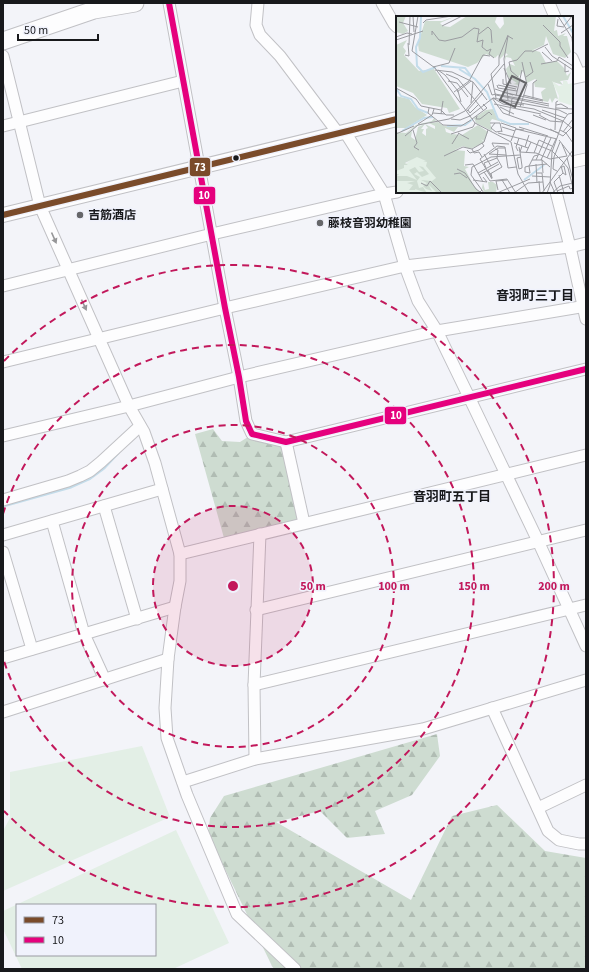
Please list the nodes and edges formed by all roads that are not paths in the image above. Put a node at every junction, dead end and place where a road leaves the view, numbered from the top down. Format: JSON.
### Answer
{"nodes":[{"id":1,"x":135,"y":3,"type":"edge"},
{"id":2,"x":169,"y":3,"type":"edge"},
{"id":3,"x":258,"y":3,"type":"edge"},
{"id":4,"x":382,"y":3,"type":"edge"},
{"id":5,"x":549,"y":3,"type":"edge"},
{"id":6,"x":555,"y":16,"type":"edge"},
{"id":7,"x":396,"y":26,"type":"edge"},
{"id":8,"x":3,"y":41,"type":"edge"},
{"id":9,"x":3,"y":56,"type":"edge"},
{"id":10,"x":573,"y":61,"type":"edge"},
{"id":11,"x":579,"y":76,"type":"edge"},
{"id":12,"x":184,"y":81,"type":"junction"},
{"id":13,"x":396,"y":119,"type":"edge"},
{"id":14,"x":19,"y":122,"type":"junction"},
{"id":15,"x":3,"y":126,"type":"edge"},
{"id":16,"x":341,"y":133,"type":"junction"},
{"id":17,"x":586,"y":159,"type":"edge"},
{"id":18,"x":573,"y":162,"type":"edge"},
{"id":19,"x":199,"y":167,"type":"junction"},
{"id":20,"x":396,"y":192,"type":"edge"},
{"id":21,"x":556,"y":193,"type":"edge"},
{"id":22,"x":384,"y":194,"type":"junction"},
{"id":23,"x":40,"y":206,"type":"junction"},
{"id":24,"x":3,"y":215,"type":"edge"},
{"id":25,"x":212,"y":234,"type":"junction"},
{"id":26,"x":586,"y":243,"type":"edge"},
{"id":27,"x":570,"y":246,"type":"junction"},
{"id":28,"x":405,"y":266,"type":"junction"},
{"id":29,"x":68,"y":270,"type":"junction"},
{"id":30,"x":3,"y":286,"type":"edge"},
{"id":31,"x":584,"y":307,"type":"edge"},
{"id":32,"x":224,"y":308,"type":"junction"},
{"id":33,"x":586,"y":319,"type":"edge"},
{"id":34,"x":437,"y":331,"type":"junction"},
{"id":35,"x":100,"y":339,"type":"junction"},
{"id":36,"x":3,"y":362,"type":"edge"},
{"id":37,"x":586,"y":370,"type":"edge"},
{"id":38,"x":239,"y":377,"type":"junction"},
{"id":39,"x":469,"y":398,"type":"junction"},
{"id":40,"x":129,"y":406,"type":"junction"},
{"id":41,"x":140,"y":426,"type":"junction"},
{"id":42,"x":3,"y":436,"type":"edge"},
{"id":43,"x":286,"y":442,"type":"junction"},
{"id":44,"x":586,"y":454,"type":"edge"},
{"id":45,"x":505,"y":474,"type":"junction"},
{"id":46,"x":162,"y":489,"type":"junction"},
{"id":47,"x":3,"y":500,"type":"edge"},
{"id":48,"x":104,"y":506,"type":"junction"},
{"id":49,"x":52,"y":521,"type":"junction"},
{"id":50,"x":304,"y":523,"type":"junction"},
{"id":51,"x":586,"y":530,"type":"edge"},
{"id":52,"x":260,"y":534,"type":"junction"},
{"id":53,"x":3,"y":535,"type":"edge"},
{"id":54,"x":538,"y":541,"type":"junction"},
{"id":55,"x":3,"y":552,"type":"edge"},
{"id":56,"x":180,"y":554,"type":"junction"},
{"id":57,"x":586,"y":605,"type":"edge"},
{"id":58,"x":175,"y":607,"type":"junction"},
{"id":59,"x":569,"y":609,"type":"junction"},
{"id":60,"x":256,"y":610,"type":"junction"},
{"id":61,"x":137,"y":618,"type":"junction"},
{"id":62,"x":84,"y":634,"type":"junction"},
{"id":63,"x":586,"y":646,"type":"edge"},
{"id":64,"x":32,"y":649,"type":"junction"},
{"id":65,"x":3,"y":658,"type":"edge"},
{"id":66,"x":168,"y":660,"type":"junction"},
{"id":67,"x":105,"y":680,"type":"junction"},
{"id":68,"x":586,"y":680,"type":"edge"},
{"id":69,"x":254,"y":685,"type":"junction"},
{"id":70,"x":492,"y":708,"type":"junction"},
{"id":71,"x":3,"y":712,"type":"edge"},
{"id":72,"x":255,"y":759,"type":"junction"},
{"id":73,"x":183,"y":782,"type":"junction"},
{"id":74,"x":586,"y":785,"type":"edge"},
{"id":75,"x":538,"y":808,"type":"junction"},
{"id":76,"x":586,"y":844,"type":"edge"},
{"id":77,"x":295,"y":969,"type":"edge"}],
"edges":[{"from":1,"to":8,"type":"main road"},
{"from":2,"to":12,"type":"street"},
{"from":3,"to":16,"type":"street"},
{"from":4,"to":7,"type":"street"},
{"from":5,"to":6,"type":"street"},
{"from":9,"to":14,"type":"street"},
{"from":10,"to":11,"type":"street"},
{"from":12,"to":14,"type":"street"},
{"from":12,"to":19,"type":"street"},
{"from":13,"to":16,"type":"street"},
{"from":14,"to":15,"type":"street"},
{"from":14,"to":23,"type":"street"},
{"from":16,"to":19,"type":"street"},
{"from":16,"to":22,"type":"street"},
{"from":17,"to":18,"type":"street"},
{"from":19,"to":23,"type":"street"},
{"from":19,"to":25,"type":"street"},
{"from":20,"to":22,"type":"street"},
{"from":21,"to":27,"type":"street"},
{"from":22,"to":25,"type":"street"},
{"from":22,"to":28,"type":"street"},
{"from":23,"to":24,"type":"street"},
{"from":23,"to":29,"type":"street","one_way":true},
{"from":25,"to":29,"type":"street"},
{"from":25,"to":32,"type":"street"},
{"from":26,"to":27,"type":"street"},
{"from":27,"to":28,"type":"street"},
{"from":27,"to":31,"type":"street"},
{"from":28,"to":32,"type":"street"},
{"from":28,"to":34,"type":"street"},
{"from":29,"to":30,"type":"street"},
{"from":29,"to":35,"type":"street","one_way":true},
{"from":31,"to":33,"type":"street"},
{"from":31,"to":34,"type":"street"},
{"from":32,"to":35,"type":"street"},
{"from":32,"to":38,"type":"street"},
{"from":34,"to":38,"type":"street"},
{"from":34,"to":39,"type":"street"},
{"from":35,"to":36,"type":"street"},
{"from":35,"to":40,"type":"street"},
{"from":37,"to":39,"type":"street"},
{"from":38,"to":40,"type":"street"},
{"from":38,"to":43,"type":"street"},
{"from":39,"to":43,"type":"street"},
{"from":39,"to":45,"type":"street"},
{"from":40,"to":41,"type":"street"},
{"from":40,"to":42,"type":"street"},
{"from":41,"to":46,"type":"street"},
{"from":41,"to":47,"type":"street"},
{"from":43,"to":50,"type":"street"},
{"from":44,"to":45,"type":"street"},
{"from":45,"to":50,"type":"street"},
{"from":45,"to":54,"type":"street"},
{"from":46,"to":48,"type":"street"},
{"from":46,"to":56,"type":"street"},
{"from":48,"to":49,"type":"street"},
{"from":48,"to":61,"type":"street"},
{"from":49,"to":53,"type":"street"},
{"from":49,"to":62,"type":"street"},
{"from":50,"to":52,"type":"street"},
{"from":51,"to":54,"type":"street"},
{"from":52,"to":56,"type":"street"},
{"from":52,"to":60,"type":"street"},
{"from":54,"to":59,"type":"street"},
{"from":54,"to":60,"type":"street"},
{"from":55,"to":64,"type":"street"},
{"from":56,"to":58,"type":"street"},
{"from":57,"to":59,"type":"street"},
{"from":58,"to":61,"type":"street"},
{"from":58,"to":66,"type":"street"},
{"from":59,"to":63,"type":"street"},
{"from":59,"to":69,"type":"street"},
{"from":60,"to":69,"type":"street"},
{"from":61,"to":62,"type":"street"},
{"from":62,"to":64,"type":"street"},
{"from":62,"to":67,"type":"street"},
{"from":64,"to":65,"type":"street"},
{"from":66,"to":67,"type":"street"},
{"from":66,"to":73,"type":"street"},
{"from":67,"to":71,"type":"street"},
{"from":68,"to":70,"type":"street"},
{"from":69,"to":72,"type":"street"},
{"from":70,"to":72,"type":"street"},
{"from":70,"to":75,"type":"street"},
{"from":72,"to":73,"type":"street"},
{"from":73,"to":77,"type":"street"},
{"from":74,"to":75,"type":"street"},
{"from":75,"to":76,"type":"street"}]}
